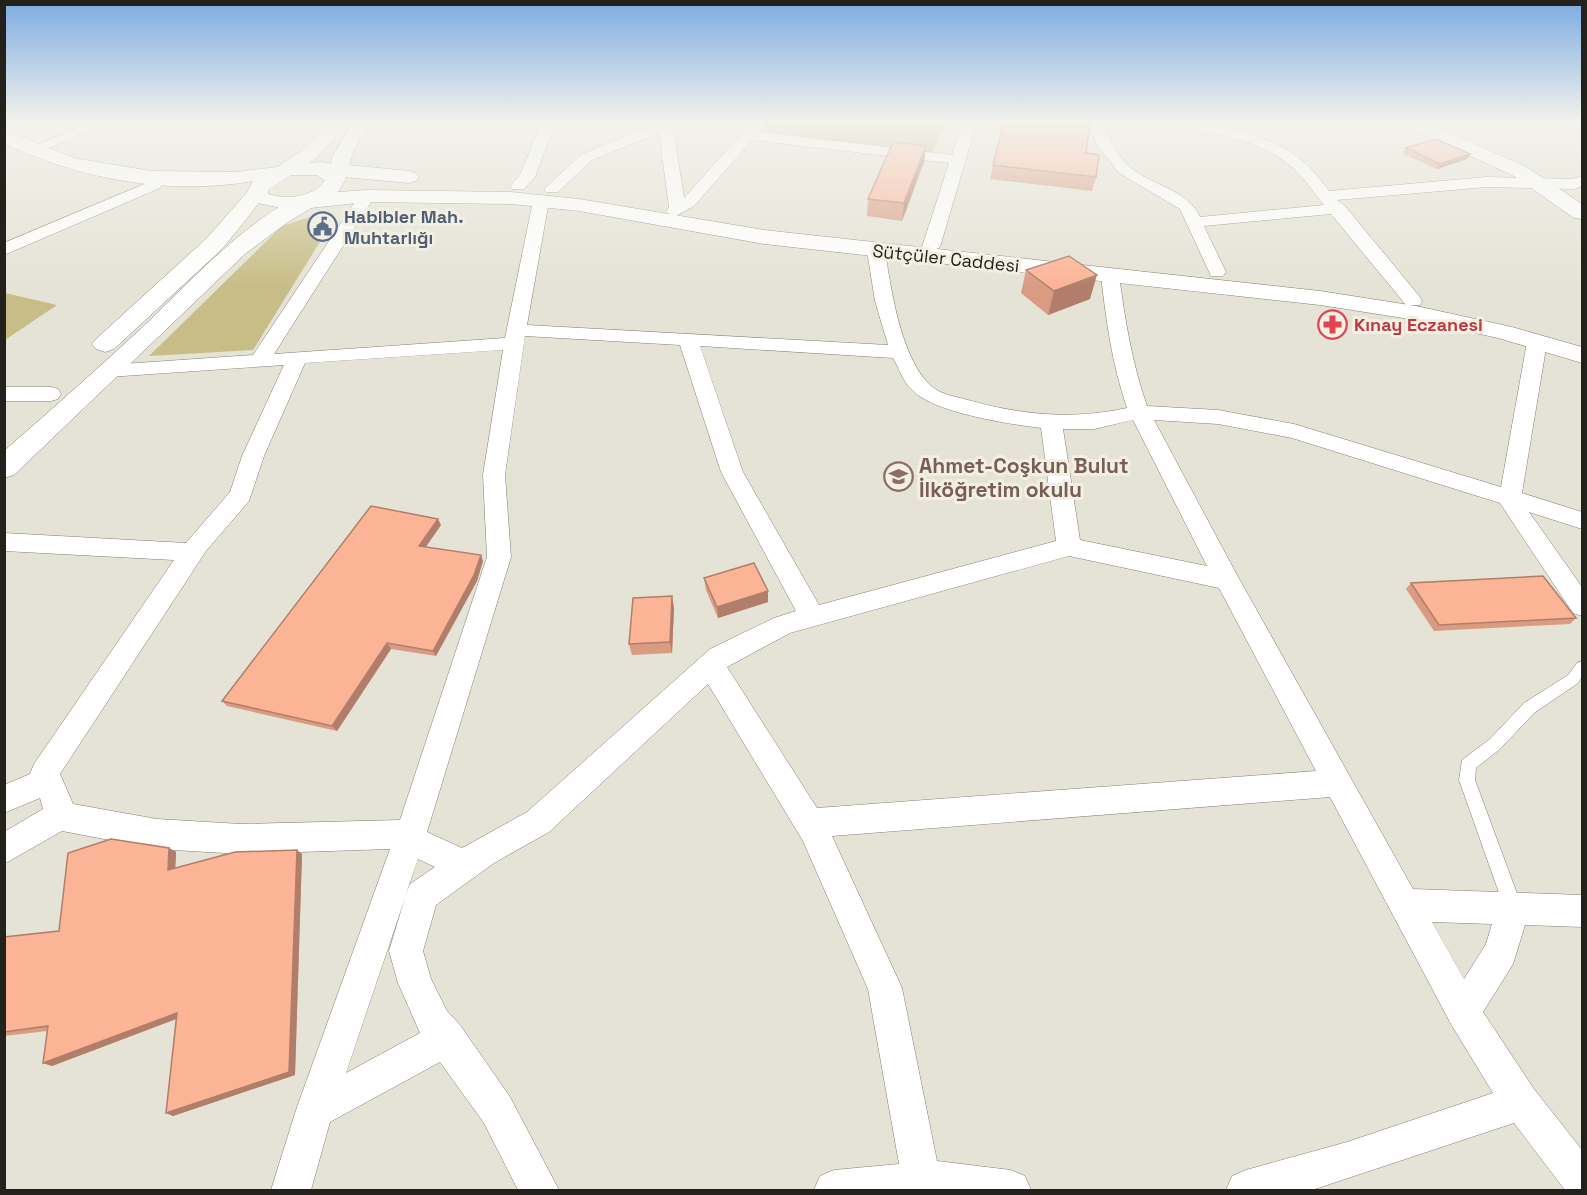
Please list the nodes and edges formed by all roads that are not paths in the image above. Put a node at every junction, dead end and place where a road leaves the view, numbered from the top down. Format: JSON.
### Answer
{"nodes":[{"id":1,"x":99,"y":177,"type":"edge"},
{"id":2,"x":175,"y":177,"type":"edge"},
{"id":3,"x":229,"y":177,"type":"edge"},
{"id":4,"x":273,"y":177,"type":"edge"},
{"id":5,"x":331,"y":177,"type":"edge"},
{"id":6,"x":372,"y":177,"type":"edge"},
{"id":7,"x":527,"y":177,"type":"edge"},
{"id":8,"x":559,"y":177,"type":"edge"},
{"id":9,"x":671,"y":177,"type":"edge"},
{"id":10,"x":711,"y":177,"type":"edge"},
{"id":11,"x":953,"y":177,"type":"edge"},
{"id":12,"x":1136,"y":177,"type":"edge"},
{"id":13,"x":1309,"y":177,"type":"edge"},
{"id":14,"x":1527,"y":177,"type":"edge"},
{"id":15,"x":1563,"y":177,"type":"edge"},
{"id":16,"x":1540,"y":184,"type":"junction"},
{"id":17,"x":154,"y":185,"type":"junction"},
{"id":18,"x":1580,"y":185,"type":"edge"},
{"id":19,"x":537,"y":192,"type":"junction"},
{"id":20,"x":1326,"y":195,"type":"junction"},
{"id":21,"x":367,"y":196,"type":"junction"},
{"id":22,"x":259,"y":198,"type":"junction"},
{"id":23,"x":311,"y":199,"type":"junction"},
{"id":24,"x":1338,"y":208,"type":"junction"},
{"id":25,"x":675,"y":210,"type":"junction"},
{"id":26,"x":1582,"y":213,"type":"edge"},
{"id":27,"x":1195,"y":222,"type":"junction"},
{"id":28,"x":931,"y":247,"type":"junction"},
{"id":29,"x":4,"y":250,"type":"edge"},
{"id":30,"x":876,"y":251,"type":"junction"},
{"id":31,"x":1217,"y":272,"type":"junction"},
{"id":32,"x":1110,"y":275,"type":"junction"},
{"id":33,"x":1413,"y":301,"type":"junction"},
{"id":34,"x":515,"y":336,"type":"junction"},
{"id":35,"x":688,"y":340,"type":"junction"},
{"id":36,"x":1582,"y":340,"type":"edge"},
{"id":37,"x":1537,"y":342,"type":"junction"},
{"id":38,"x":900,"y":352,"type":"junction"},
{"id":39,"x":1582,"y":355,"type":"edge"},
{"id":40,"x":297,"y":358,"type":"junction"},
{"id":41,"x":260,"y":360,"type":"junction"},
{"id":42,"x":108,"y":371,"type":"junction"},
{"id":43,"x":4,"y":394,"type":"edge"},
{"id":44,"x":51,"y":394,"type":"junction"},
{"id":45,"x":1139,"y":412,"type":"junction"},
{"id":46,"x":1051,"y":422,"type":"junction"},
{"id":47,"x":4,"y":437,"type":"edge"},
{"id":48,"x":4,"y":468,"type":"edge"},
{"id":49,"x":1510,"y":496,"type":"junction"},
{"id":50,"x":1582,"y":520,"type":"edge"},
{"id":51,"x":9,"y":547,"type":"edge"},
{"id":52,"x":1069,"y":548,"type":"junction"},
{"id":53,"x":192,"y":552,"type":"junction"},
{"id":54,"x":1227,"y":579,"type":"junction"},
{"id":55,"x":1582,"y":606,"type":"edge"},
{"id":56,"x":812,"y":617,"type":"junction"},
{"id":57,"x":711,"y":665,"type":"junction"},
{"id":58,"x":1582,"y":667,"type":"edge"},
{"id":59,"x":48,"y":781,"type":"junction"},
{"id":60,"x":1338,"y":783,"type":"junction"},
{"id":61,"x":4,"y":799,"type":"edge"},
{"id":62,"x":59,"y":816,"type":"junction"},
{"id":63,"x":809,"y":823,"type":"junction"},
{"id":64,"x":409,"y":839,"type":"junction"},
{"id":65,"x":4,"y":849,"type":"edge"},
{"id":66,"x":465,"y":865,"type":"junction"},
{"id":67,"x":1406,"y":905,"type":"junction"},
{"id":68,"x":1513,"y":908,"type":"junction"},
{"id":69,"x":1582,"y":911,"type":"edge"},
{"id":70,"x":1463,"y":1012,"type":"junction"},
{"id":71,"x":447,"y":1038,"type":"junction"},
{"id":72,"x":1521,"y":1101,"type":"junction"},
{"id":73,"x":315,"y":1110,"type":"junction"},
{"id":74,"x":1582,"y":1181,"type":"edge"},
{"id":75,"x":922,"y":1182,"type":"junction"},
{"id":76,"x":291,"y":1191,"type":"edge"},
{"id":77,"x":539,"y":1191,"type":"edge"},
{"id":78,"x":834,"y":1191,"type":"edge"},
{"id":79,"x":1011,"y":1191,"type":"edge"},
{"id":80,"x":1246,"y":1191,"type":"edge"}],
"edges":[{"from":1,"to":17,"type":"main road","name":"Sütçüler Caddesi"},
{"from":2,"to":3,"type":"main road","name":"Sütçüler Caddesi"},
{"from":4,"to":22,"type":"main road"},
{"from":5,"to":23,"type":"main road"},
{"from":6,"to":19,"type":"main road","name":"Sütçüler Caddesi"},
{"from":7,"to":19,"type":"street"},
{"from":8,"to":19,"type":"street"},
{"from":9,"to":25,"type":"street"},
{"from":10,"to":25,"type":"street"},
{"from":11,"to":28,"type":"street"},
{"from":12,"to":27,"type":"street"},
{"from":13,"to":20,"type":"street"},
{"from":14,"to":16,"type":"main road"},
{"from":15,"to":18,"type":"main road"},
{"from":16,"to":18,"type":"street"},
{"from":16,"to":20,"type":"street"},
{"from":16,"to":26,"type":"main road"},
{"from":17,"to":22,"type":"main road","name":"Sütçüler Caddesi"},
{"from":17,"to":29,"type":"street"},
{"from":19,"to":21,"type":"main road","name":"Sütçüler Caddesi"},
{"from":19,"to":25,"type":"main road","name":"Sütçüler Caddesi"},
{"from":19,"to":30,"type":"main road","name":"Sütçüler Caddesi"},
{"from":19,"to":34,"type":"street"},
{"from":20,"to":24,"type":"street"},
{"from":21,"to":23,"type":"main road","name":"Sütçüler Caddesi"},
{"from":21,"to":41,"type":"street"},
{"from":22,"to":23,"type":"main road","name":"Sütçüler Caddesi"},
{"from":22,"to":44,"type":"main road"},
{"from":23,"to":42,"type":"main road"},
{"from":24,"to":27,"type":"street"},
{"from":24,"to":33,"type":"street"},
{"from":25,"to":28,"type":"main road","name":"Sütçüler Caddesi"},
{"from":27,"to":31,"type":"street"},
{"from":28,"to":31,"type":"main road","name":"Sütçüler Caddesi"},
{"from":30,"to":32,"type":"main road","name":"Sütçüler Caddesi"},
{"from":30,"to":38,"type":"street"},
{"from":31,"to":33,"type":"main road","name":"Sütçüler Caddesi"},
{"from":32,"to":37,"type":"main road","name":"Sütçüler Caddesi"},
{"from":32,"to":45,"type":"street"},
{"from":33,"to":36,"type":"main road","name":"Sütçüler Caddesi"},
{"from":34,"to":35,"type":"street"},
{"from":34,"to":40,"type":"street"},
{"from":34,"to":64,"type":"street"},
{"from":35,"to":38,"type":"street"},
{"from":35,"to":56,"type":"street"},
{"from":37,"to":39,"type":"main road","name":"Sütçüler Caddesi"},
{"from":37,"to":49,"type":"street"},
{"from":38,"to":46,"type":"street"},
{"from":40,"to":41,"type":"street"},
{"from":40,"to":53,"type":"street"},
{"from":41,"to":42,"type":"street"},
{"from":42,"to":48,"type":"main road"},
{"from":43,"to":44,"type":"street"},
{"from":44,"to":47,"type":"main road"},
{"from":45,"to":46,"type":"street"},
{"from":45,"to":49,"type":"street"},
{"from":45,"to":54,"type":"street"},
{"from":46,"to":52,"type":"street"},
{"from":49,"to":50,"type":"street"},
{"from":49,"to":55,"type":"street"},
{"from":51,"to":53,"type":"street"},
{"from":52,"to":54,"type":"street"},
{"from":52,"to":56,"type":"street"},
{"from":53,"to":59,"type":"street"},
{"from":54,"to":60,"type":"street"},
{"from":56,"to":57,"type":"street"},
{"from":57,"to":63,"type":"street"},
{"from":57,"to":66,"type":"street"},
{"from":58,"to":68,"type":"lane"},
{"from":59,"to":61,"type":"street"},
{"from":59,"to":62,"type":"street"},
{"from":60,"to":63,"type":"street"},
{"from":60,"to":67,"type":"street"},
{"from":62,"to":64,"type":"street"},
{"from":62,"to":65,"type":"street"},
{"from":63,"to":75,"type":"street"},
{"from":64,"to":66,"type":"street"},
{"from":64,"to":73,"type":"street"},
{"from":66,"to":71,"type":"street"},
{"from":67,"to":68,"type":"street"},
{"from":67,"to":70,"type":"street"},
{"from":68,"to":69,"type":"street"},
{"from":68,"to":70,"type":"street"},
{"from":70,"to":72,"type":"street"},
{"from":71,"to":73,"type":"street"},
{"from":71,"to":77,"type":"street"},
{"from":72,"to":74,"type":"street"},
{"from":72,"to":80,"type":"street"},
{"from":73,"to":76,"type":"street"},
{"from":75,"to":78,"type":"street"},
{"from":75,"to":79,"type":"street"}]}
